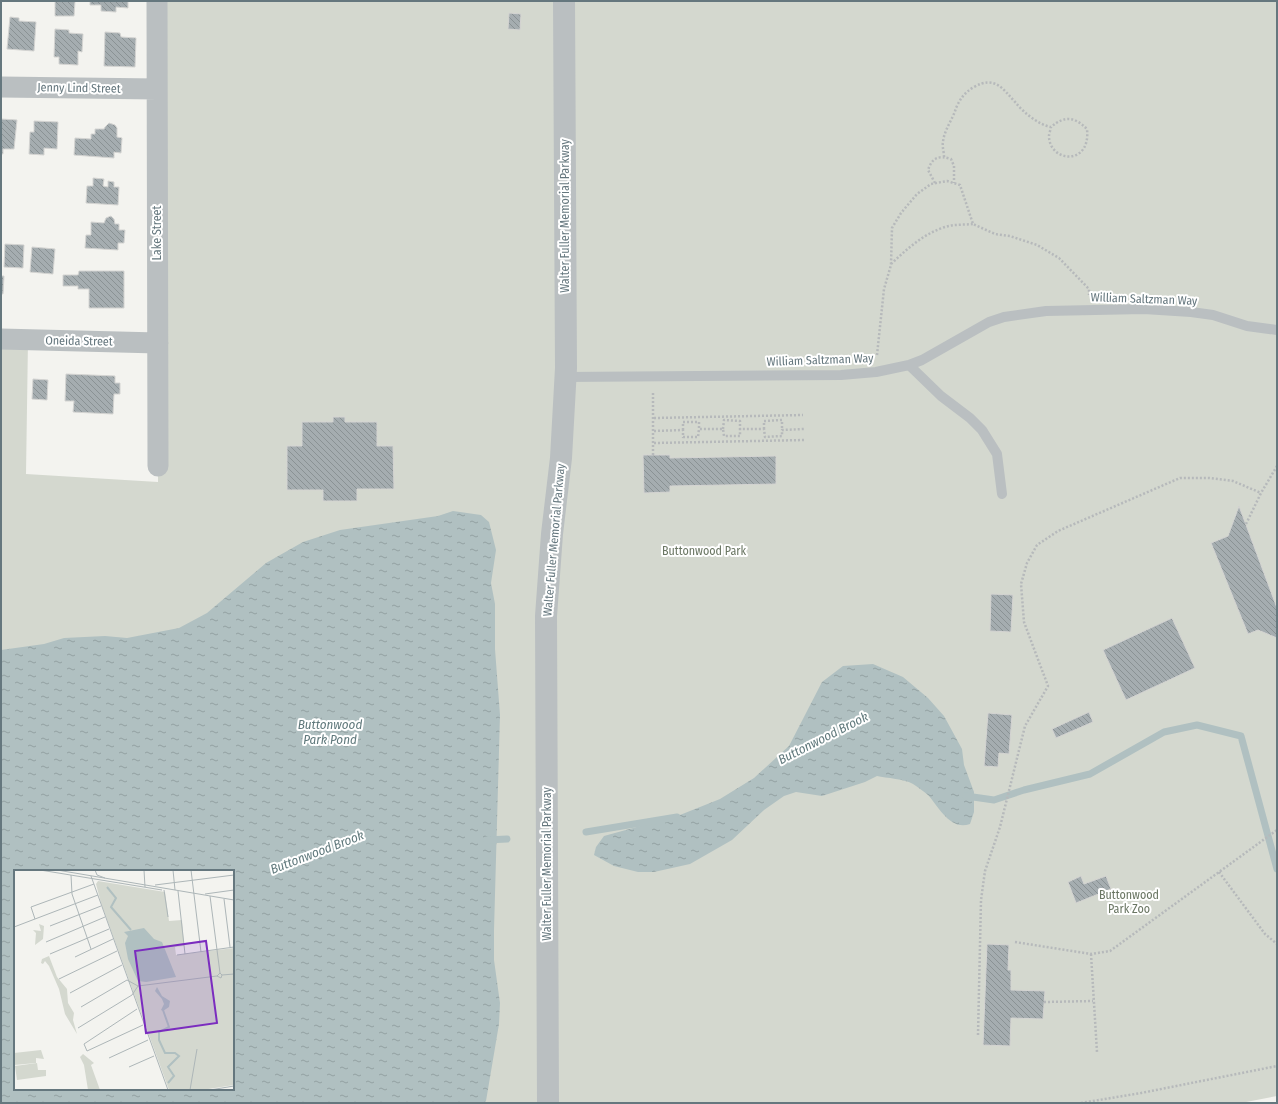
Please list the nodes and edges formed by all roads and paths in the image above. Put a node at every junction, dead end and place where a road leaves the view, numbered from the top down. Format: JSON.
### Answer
{"nodes":[{"id":1,"x":156,"y":1,"type":"edge"},
{"id":2,"x":564,"y":1,"type":"edge"},
{"id":3,"x":1,"y":87,"type":"edge"},
{"id":4,"x":157,"y":89,"type":"junction"},
{"id":5,"x":1051,"y":127,"type":"junction"},
{"id":6,"x":944,"y":157,"type":"junction"},
{"id":7,"x":935,"y":183,"type":"junction"},
{"id":8,"x":954,"y":183,"type":"junction"},
{"id":9,"x":973,"y":224,"type":"junction"},
{"id":10,"x":891,"y":265,"type":"junction"},
{"id":11,"x":1089,"y":309,"type":"junction"},
{"id":12,"x":1277,"y":330,"type":"edge"},
{"id":13,"x":1,"y":339,"type":"edge"},
{"id":14,"x":158,"y":343,"type":"junction"},
{"id":15,"x":909,"y":365,"type":"junction"},
{"id":16,"x":876,"y":372,"type":"junction"},
{"id":17,"x":652,"y":376,"type":"junction"},
{"id":18,"x":565,"y":377,"type":"junction"},
{"id":19,"x":773,"y":415,"type":"junction"},
{"id":20,"x":803,"y":415,"type":"dead end"},
{"id":21,"x":732,"y":416,"type":"junction"},
{"id":22,"x":690,"y":417,"type":"junction"},
{"id":23,"x":654,"y":418,"type":"junction"},
{"id":24,"x":732,"y":420,"type":"junction"},
{"id":25,"x":773,"y":421,"type":"junction"},
{"id":26,"x":690,"y":422,"type":"junction"},
{"id":27,"x":699,"y":429,"type":"junction"},
{"id":28,"x":723,"y":429,"type":"junction"},
{"id":29,"x":740,"y":429,"type":"junction"},
{"id":30,"x":764,"y":429,"type":"junction"},
{"id":31,"x":804,"y":429,"type":"dead end"},
{"id":32,"x":683,"y":430,"type":"junction"},
{"id":33,"x":782,"y":430,"type":"junction"},
{"id":34,"x":654,"y":431,"type":"junction"},
{"id":35,"x":732,"y":436,"type":"junction"},
{"id":36,"x":690,"y":437,"type":"junction"},
{"id":37,"x":773,"y":437,"type":"junction"},
{"id":38,"x":805,"y":440,"type":"dead end"},
{"id":39,"x":774,"y":441,"type":"junction"},
{"id":40,"x":690,"y":442,"type":"junction"},
{"id":41,"x":732,"y":442,"type":"junction"},
{"id":42,"x":654,"y":443,"type":"junction"},
{"id":43,"x":653,"y":455,"type":"dead end"},
{"id":44,"x":158,"y":466,"type":"dead end"},
{"id":45,"x":1277,"y":466,"type":"edge"},
{"id":46,"x":1261,"y":493,"type":"junction"},
{"id":47,"x":1002,"y":494,"type":"dead end"},
{"id":48,"x":1246,"y":524,"type":"dead end"},
{"id":49,"x":1277,"y":830,"type":"edge"},
{"id":50,"x":1219,"y":872,"type":"junction"},
{"id":51,"x":1015,"y":942,"type":"dead end"},
{"id":52,"x":1277,"y":944,"type":"edge"},
{"id":53,"x":1091,"y":954,"type":"junction"},
{"id":54,"x":1094,"y":1001,"type":"junction"},
{"id":55,"x":1044,"y":1002,"type":"dead end"},
{"id":56,"x":978,"y":1035,"type":"dead end"},
{"id":57,"x":1097,"y":1052,"type":"dead end"},
{"id":58,"x":1277,"y":1066,"type":"edge"},
{"id":59,"x":548,"y":1103,"type":"edge"},
{"id":60,"x":1081,"y":1103,"type":"edge"}],
"edges":[{"from":1,"to":4,"type":"street","name":"Lake Street"},
{"from":2,"to":18,"type":"street","name":"Walter Fuller Memorial Parkway"},
{"from":3,"to":4,"type":"street","name":"Jenny Lind Street"},
{"from":4,"to":14,"type":"street","name":"Lake Street"},
{"from":5,"to":5,"type":"path"},
{"from":5,"to":6,"type":"path"},
{"from":6,"to":7,"type":"path"},
{"from":6,"to":8,"type":"path"},
{"from":7,"to":8,"type":"path"},
{"from":7,"to":10,"type":"path"},
{"from":8,"to":9,"type":"path"},
{"from":9,"to":10,"type":"path"},
{"from":9,"to":11,"type":"path"},
{"from":10,"to":16,"type":"path"},
{"from":11,"to":12,"type":"lane","name":"William Saltzman Way"},
{"from":11,"to":15,"type":"lane","name":"William Saltzman Way"},
{"from":13,"to":14,"type":"street","name":"Oneida Street"},
{"from":14,"to":44,"type":"street","name":"Lake Street"},
{"from":15,"to":16,"type":"lane","name":"William Saltzman Way"},
{"from":15,"to":47,"type":"lane"},
{"from":16,"to":17,"type":"lane","name":"William Saltzman Way"},
{"from":17,"to":18,"type":"lane","name":"William Saltzman Way"},
{"from":17,"to":23,"type":"path"},
{"from":18,"to":59,"type":"street","name":"Walter Fuller Memorial Parkway"},
{"from":19,"to":20,"type":"path"},
{"from":19,"to":21,"type":"path"},
{"from":19,"to":25,"type":"path"},
{"from":21,"to":22,"type":"path"},
{"from":21,"to":24,"type":"path"},
{"from":22,"to":23,"type":"path"},
{"from":22,"to":26,"type":"path"},
{"from":23,"to":34,"type":"path"},
{"from":24,"to":28,"type":"path"},
{"from":24,"to":29,"type":"path"},
{"from":25,"to":30,"type":"path"},
{"from":25,"to":33,"type":"path"},
{"from":26,"to":27,"type":"path"},
{"from":26,"to":32,"type":"path"},
{"from":27,"to":28,"type":"path"},
{"from":27,"to":36,"type":"path"},
{"from":28,"to":35,"type":"path"},
{"from":29,"to":30,"type":"path"},
{"from":29,"to":35,"type":"path"},
{"from":30,"to":37,"type":"path"},
{"from":31,"to":33,"type":"path"},
{"from":32,"to":34,"type":"path"},
{"from":32,"to":36,"type":"path"},
{"from":33,"to":37,"type":"path"},
{"from":34,"to":42,"type":"path"},
{"from":35,"to":41,"type":"path"},
{"from":36,"to":40,"type":"path"},
{"from":37,"to":39,"type":"path"},
{"from":38,"to":39,"type":"path"},
{"from":39,"to":41,"type":"path"},
{"from":40,"to":41,"type":"path"},
{"from":40,"to":42,"type":"path"},
{"from":42,"to":43,"type":"path"},
{"from":45,"to":46,"type":"path"},
{"from":46,"to":48,"type":"path"},
{"from":46,"to":56,"type":"path"},
{"from":49,"to":50,"type":"path"},
{"from":50,"to":52,"type":"path"},
{"from":50,"to":53,"type":"path"},
{"from":51,"to":53,"type":"path"},
{"from":53,"to":54,"type":"path"},
{"from":54,"to":55,"type":"path"},
{"from":54,"to":57,"type":"path"},
{"from":58,"to":60,"type":"path"}]}
